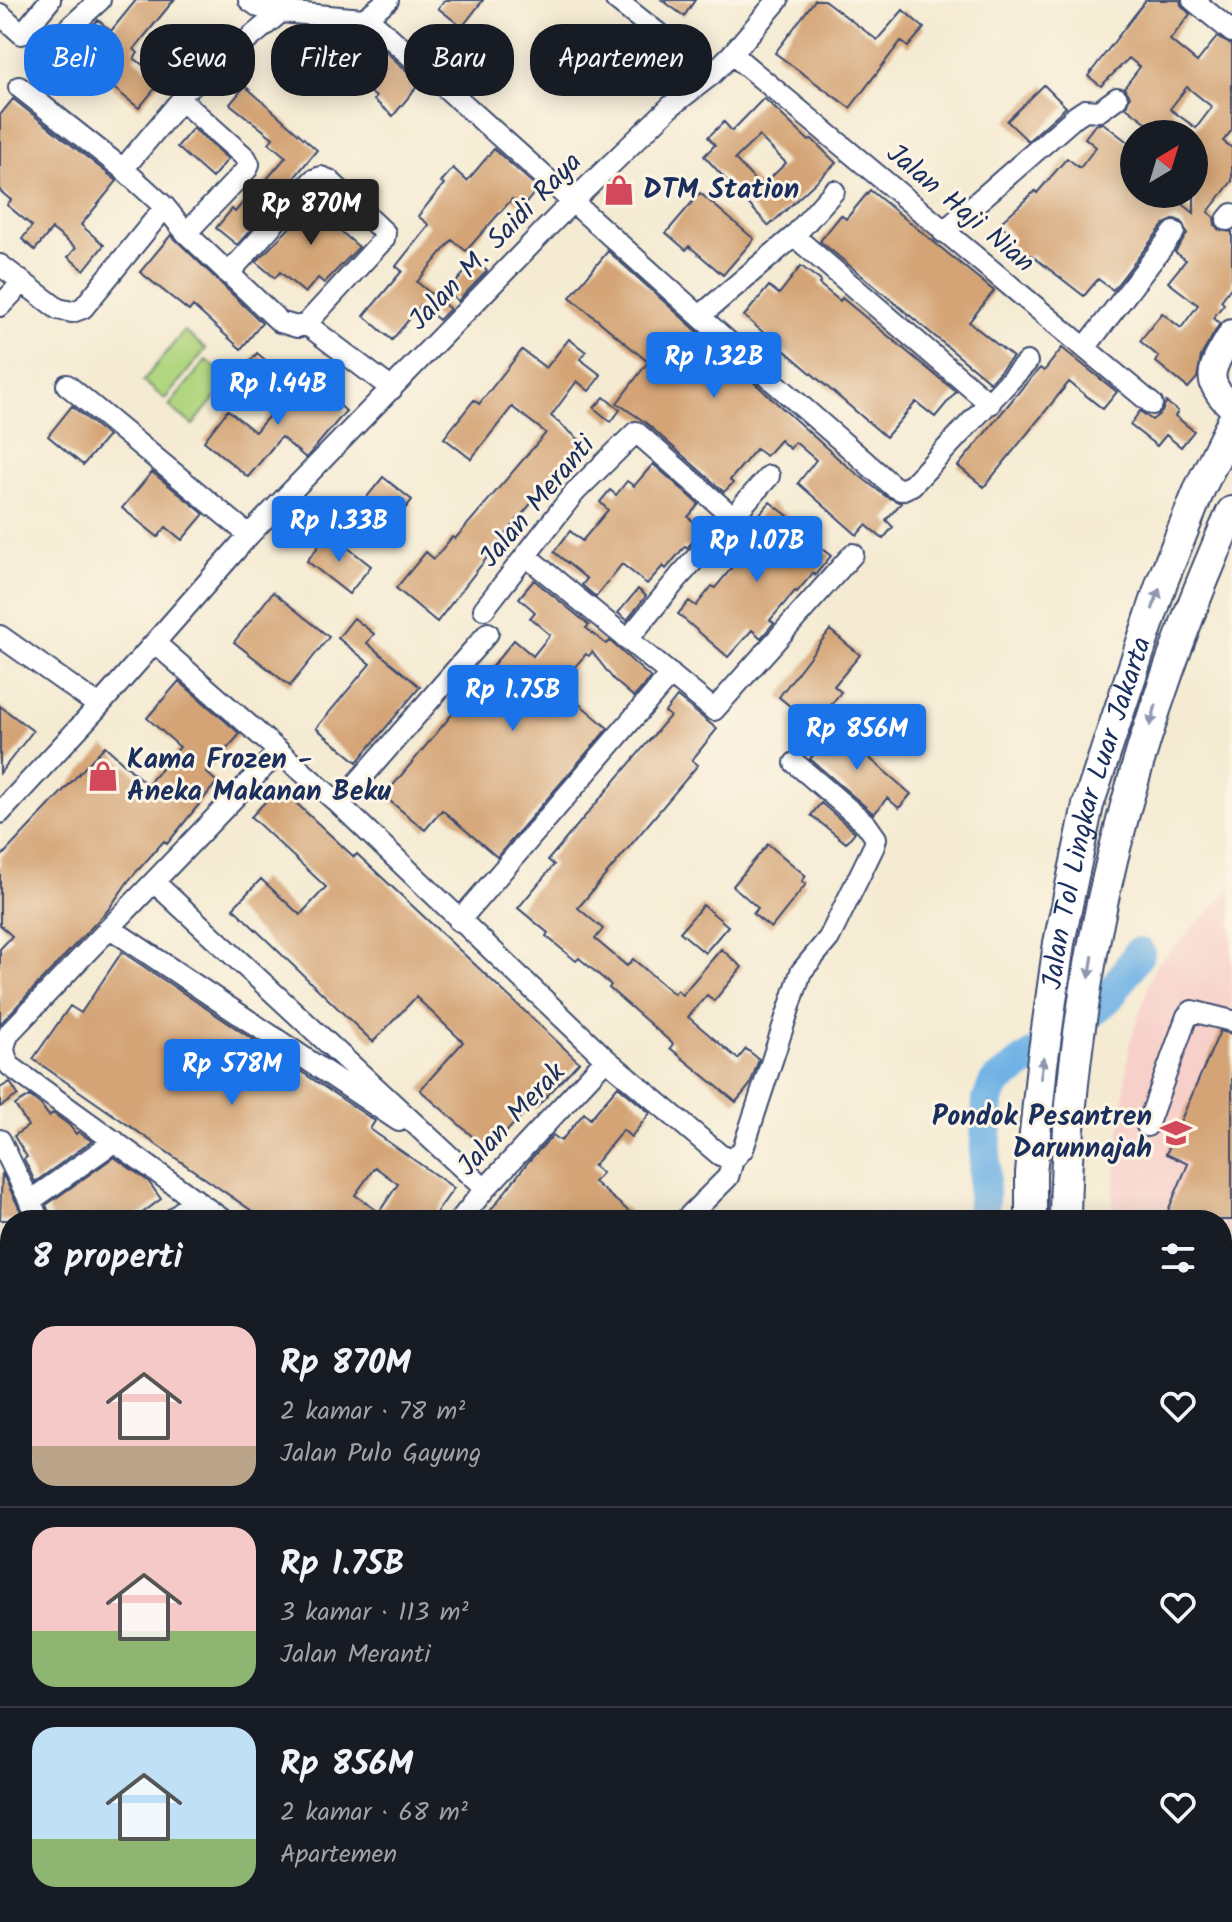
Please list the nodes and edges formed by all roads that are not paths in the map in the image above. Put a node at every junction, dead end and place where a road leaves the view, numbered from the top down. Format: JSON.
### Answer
{"nodes":[{"id":1,"x":50,"y":0,"type":"edge"},
{"id":2,"x":100,"y":0,"type":"edge"},
{"id":3,"x":249,"y":0,"type":"edge"},
{"id":4,"x":388,"y":0,"type":"edge"},
{"id":5,"x":616,"y":0,"type":"edge"},
{"id":6,"x":778,"y":0,"type":"edge"},
{"id":7,"x":1193,"y":0,"type":"edge"},
{"id":8,"x":281,"y":12,"type":"junction"},
{"id":9,"x":0,"y":14,"type":"edge"},
{"id":10,"x":364,"y":19,"type":"junction"},
{"id":11,"x":74,"y":24,"type":"edge"},
{"id":12,"x":646,"y":24,"type":"edge"},
{"id":13,"x":1232,"y":32,"type":"edge"},
{"id":14,"x":255,"y":34,"type":"edge"},
{"id":15,"x":732,"y":54,"type":"junction"},
{"id":16,"x":712,"y":74,"type":"edge"},
{"id":17,"x":19,"y":87,"type":"dead end"},
{"id":18,"x":184,"y":96,"type":"edge"},
{"id":19,"x":189,"y":96,"type":"edge"},
{"id":20,"x":684,"y":96,"type":"edge"},
{"id":21,"x":1117,"y":98,"type":"dead end"},
{"id":22,"x":123,"y":169,"type":"junction"},
{"id":23,"x":834,"y":191,"type":"dead end"},
{"id":24,"x":572,"y":202,"type":"junction"},
{"id":25,"x":165,"y":207,"type":"junction"},
{"id":26,"x":943,"y":232,"type":"junction"},
{"id":27,"x":1174,"y":232,"type":"dead end"},
{"id":28,"x":186,"y":233,"type":"junction"},
{"id":29,"x":794,"y":236,"type":"junction"},
{"id":30,"x":0,"y":265,"type":"edge"},
{"id":31,"x":228,"y":274,"type":"junction"},
{"id":32,"x":22,"y":283,"type":"junction"},
{"id":33,"x":0,"y":306,"type":"edge"},
{"id":34,"x":700,"y":316,"type":"junction"},
{"id":35,"x":306,"y":324,"type":"junction"},
{"id":36,"x":1232,"y":333,"type":"edge"},
{"id":37,"x":1085,"y":348,"type":"junction"},
{"id":38,"x":1027,"y":362,"type":"dead end"},
{"id":39,"x":67,"y":385,"type":"dead end"},
{"id":40,"x":392,"y":389,"type":"junction"},
{"id":41,"x":990,"y":404,"type":"junction"},
{"id":42,"x":1152,"y":404,"type":"dead end"},
{"id":43,"x":1232,"y":407,"type":"edge"},
{"id":44,"x":1232,"y":423,"type":"edge"},
{"id":45,"x":769,"y":476,"type":"dead end"},
{"id":46,"x":1232,"y":512,"type":"edge"},
{"id":47,"x":733,"y":517,"type":"junction"},
{"id":48,"x":249,"y":535,"type":"junction"},
{"id":49,"x":853,"y":554,"type":"dead end"},
{"id":50,"x":526,"y":556,"type":"junction"},
{"id":51,"x":484,"y":609,"type":"dead end"},
{"id":52,"x":488,"y":633,"type":"dead end"},
{"id":53,"x":0,"y":636,"type":"edge"},
{"id":54,"x":628,"y":639,"type":"junction"},
{"id":55,"x":155,"y":643,"type":"junction"},
{"id":56,"x":671,"y":674,"type":"junction"},
{"id":57,"x":99,"y":706,"type":"junction"},
{"id":58,"x":279,"y":751,"type":"junction"},
{"id":59,"x":795,"y":763,"type":"dead end"},
{"id":60,"x":339,"y":804,"type":"junction"},
{"id":61,"x":0,"y":813,"type":"edge"},
{"id":62,"x":154,"y":882,"type":"junction"},
{"id":63,"x":459,"y":921,"type":"junction"},
{"id":64,"x":110,"y":928,"type":"junction"},
{"id":65,"x":1232,"y":1021,"type":"edge"},
{"id":66,"x":5,"y":1059,"type":"edge"},
{"id":67,"x":606,"y":1059,"type":"junction"},
{"id":68,"x":1147,"y":1126,"type":"dead end"},
{"id":69,"x":427,"y":1135,"type":"junction"},
{"id":70,"x":0,"y":1140,"type":"edge"},
{"id":71,"x":115,"y":1141,"type":"junction"},
{"id":72,"x":733,"y":1160,"type":"junction"},
{"id":73,"x":485,"y":1189,"type":"junction"},
{"id":74,"x":195,"y":1199,"type":"junction"},
{"id":75,"x":34,"y":1210,"type":"edge"},
{"id":76,"x":35,"y":1210,"type":"edge"},
{"id":77,"x":183,"y":1210,"type":"edge"},
{"id":78,"x":210,"y":1210,"type":"edge"},
{"id":79,"x":468,"y":1210,"type":"edge"},
{"id":80,"x":695,"y":1210,"type":"edge"},
{"id":81,"x":1031,"y":1210,"type":"edge"},
{"id":82,"x":1065,"y":1210,"type":"edge"}],
"edges":[{"from":1,"to":9,"type":"street"},
{"from":2,"to":11,"type":"street"},
{"from":3,"to":8,"type":"street"},
{"from":4,"to":10,"type":"street"},
{"from":5,"to":12,"type":"street"},
{"from":6,"to":15,"type":"street","name":"Jalan M. Saidi Raya"},
{"from":7,"to":13,"type":"street"},
{"from":8,"to":10,"type":"street"},
{"from":8,"to":14,"type":"street"},
{"from":10,"to":24,"type":"street"},
{"from":15,"to":16,"type":"street","name":"Jalan M. Saidi Raya"},
{"from":15,"to":26,"type":"street","name":"Jalan Haji Nian"},
{"from":17,"to":22,"type":"street"},
{"from":18,"to":22,"type":"street"},
{"from":19,"to":28,"type":"street"},
{"from":20,"to":24,"type":"street","name":"Jalan M. Saidi Raya"},
{"from":21,"to":26,"type":"street"},
{"from":22,"to":25,"type":"street"},
{"from":23,"to":29,"type":"street"},
{"from":24,"to":34,"type":"street"},
{"from":24,"to":40,"type":"street","name":"Jalan M. Saidi Raya"},
{"from":25,"to":28,"type":"street"},
{"from":25,"to":32,"type":"street"},
{"from":26,"to":37,"type":"street","name":"Jalan Haji Nian"},
{"from":27,"to":37,"type":"street"},
{"from":28,"to":31,"type":"street"},
{"from":29,"to":34,"type":"street"},
{"from":29,"to":41,"type":"street"},
{"from":30,"to":32,"type":"street"},
{"from":31,"to":35,"type":"street"},
{"from":31,"to":35,"type":"street"},
{"from":32,"to":33,"type":"street"},
{"from":34,"to":41,"type":"street"},
{"from":35,"to":40,"type":"street"},
{"from":36,"to":43,"type":"main road"},
{"from":37,"to":42,"type":"street","name":"Jalan Haji Nian"},
{"from":38,"to":41,"type":"street"},
{"from":39,"to":48,"type":"street"},
{"from":40,"to":48,"type":"street","name":"Jalan M. Saidi Raya"},
{"from":81,"to":44,"type":"highway","name":"Jalan Tol Lingkar Luar Jakarta","one_way":true},
{"from":45,"to":47,"type":"street"},
{"from":46,"to":82,"type":"highway","name":"Jalan Tol Lingkar Luar Jakarta","one_way":true},
{"from":47,"to":50,"type":"street","name":"Jalan Meranti"},
{"from":47,"to":54,"type":"street"},
{"from":48,"to":55,"type":"street","name":"Jalan M. Saidi Raya"},
{"from":49,"to":56,"type":"street"},
{"from":50,"to":51,"type":"street","name":"Jalan Meranti"},
{"from":50,"to":54,"type":"street"},
{"from":52,"to":60,"type":"street"},
{"from":53,"to":57,"type":"street"},
{"from":54,"to":56,"type":"street"},
{"from":55,"to":57,"type":"street","name":"Jalan M. Saidi Raya"},
{"from":55,"to":58,"type":"street"},
{"from":56,"to":63,"type":"street"},
{"from":57,"to":61,"type":"street","name":"Jalan M. Saidi Raya"},
{"from":58,"to":60,"type":"street"},
{"from":58,"to":62,"type":"street"},
{"from":59,"to":72,"type":"street"},
{"from":60,"to":63,"type":"street"},
{"from":62,"to":64,"type":"street"},
{"from":62,"to":69,"type":"street"},
{"from":63,"to":67,"type":"street"},
{"from":64,"to":66,"type":"street"},
{"from":64,"to":69,"type":"street"},
{"from":65,"to":68,"type":"street"},
{"from":66,"to":71,"type":"street"},
{"from":67,"to":72,"type":"street"},
{"from":67,"to":73,"type":"street","name":"Jalan Merak"},
{"from":69,"to":73,"type":"street"},
{"from":70,"to":75,"type":"street"},
{"from":71,"to":74,"type":"street"},
{"from":71,"to":76,"type":"street"},
{"from":72,"to":80,"type":"street"},
{"from":73,"to":79,"type":"street","name":"Jalan Merak"},
{"from":74,"to":77,"type":"street"},
{"from":74,"to":78,"type":"street"}]}
